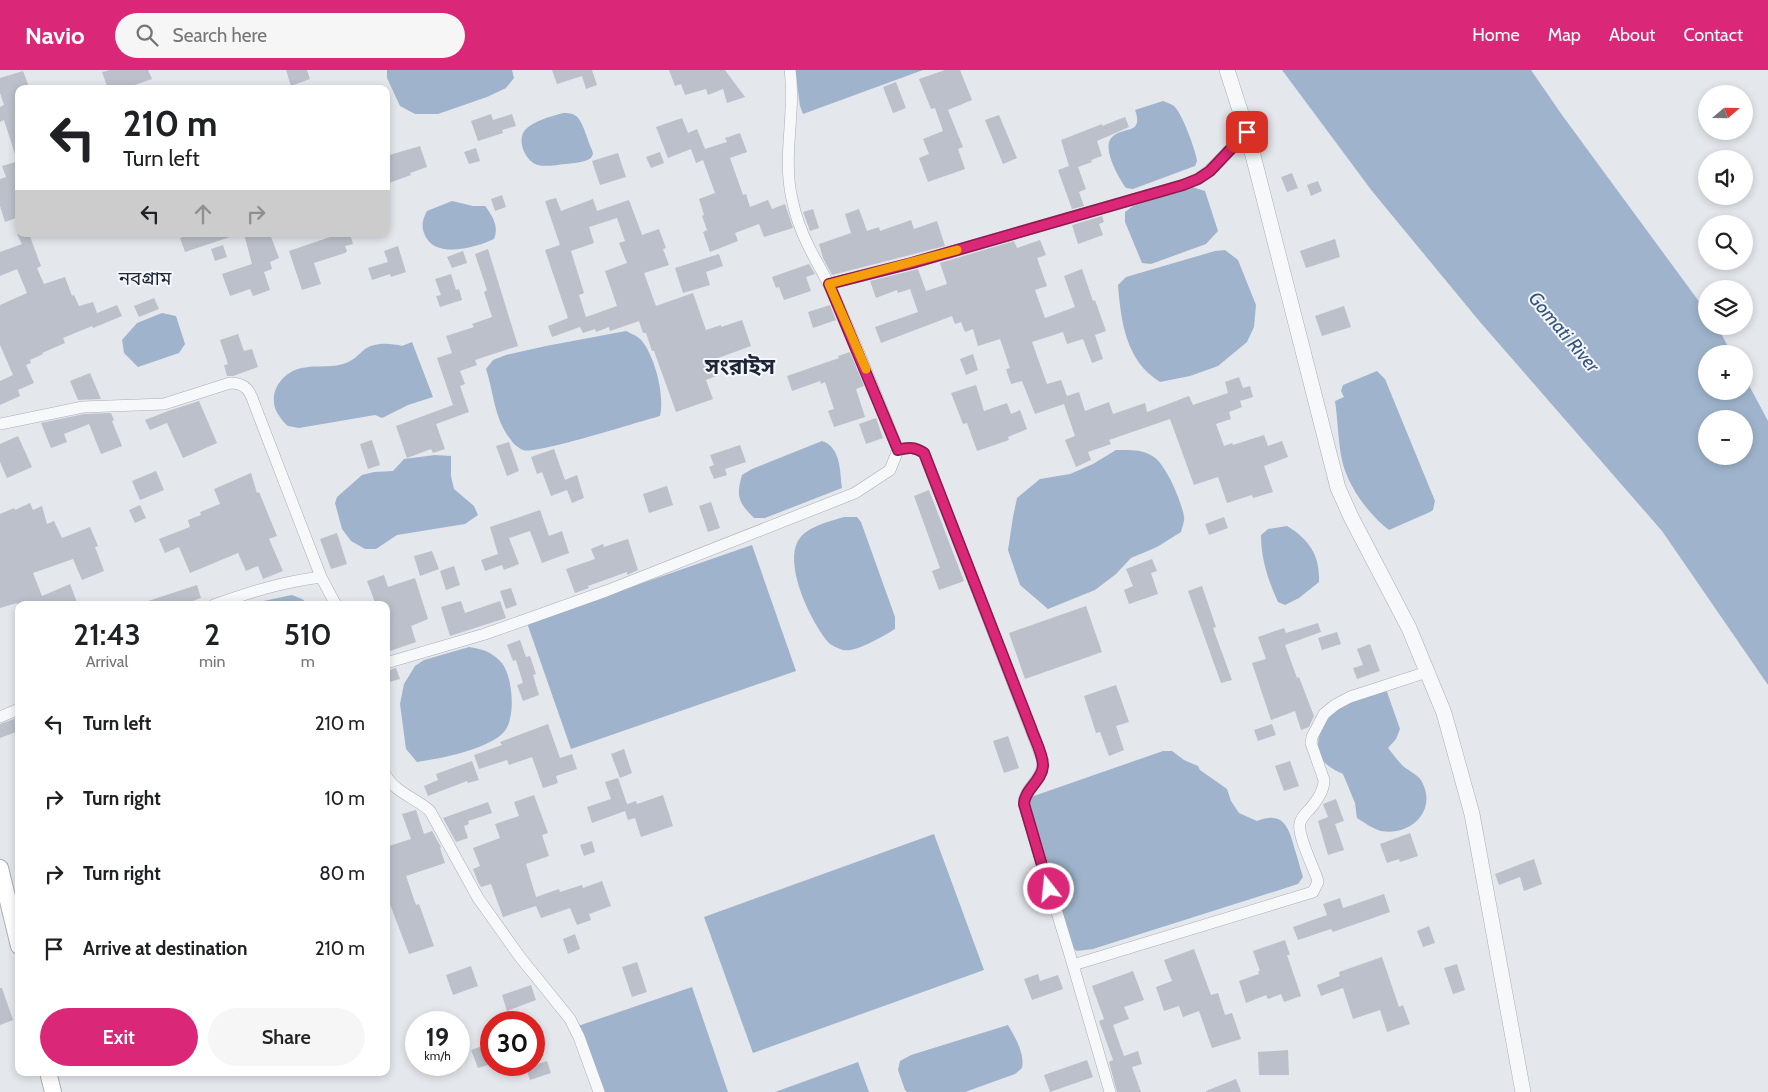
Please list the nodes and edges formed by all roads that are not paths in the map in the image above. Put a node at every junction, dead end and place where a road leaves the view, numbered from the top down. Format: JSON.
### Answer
{"nodes":[{"id":1,"x":790,"y":70,"type":"edge"},
{"id":2,"x":1227,"y":70,"type":"edge"},
{"id":3,"x":1247,"y":132,"type":"junction"},
{"id":4,"x":829,"y":284,"type":"junction"},
{"id":5,"x":0,"y":424,"type":"edge"},
{"id":6,"x":898,"y":450,"type":"junction"},
{"id":7,"x":320,"y":578,"type":"junction"},
{"id":8,"x":226,"y":601,"type":"edge"},
{"id":9,"x":334,"y":601,"type":"edge"},
{"id":10,"x":390,"y":662,"type":"edge"},
{"id":11,"x":1427,"y":672,"type":"junction"},
{"id":12,"x":15,"y":711,"type":"edge"},
{"id":13,"x":0,"y":717,"type":"edge"},
{"id":14,"x":390,"y":782,"type":"edge"},
{"id":15,"x":0,"y":868,"type":"edge"},
{"id":16,"x":15,"y":930,"type":"edge"},
{"id":17,"x":1073,"y":966,"type":"junction"},
{"id":18,"x":49,"y":1076,"type":"edge"},
{"id":19,"x":53,"y":1092,"type":"edge"},
{"id":20,"x":599,"y":1092,"type":"edge"},
{"id":21,"x":1110,"y":1092,"type":"edge"},
{"id":22,"x":1523,"y":1092,"type":"edge"}],
"edges":[{"from":1,"to":4,"type":"street"},
{"from":2,"to":3,"type":"street"},
{"from":3,"to":4,"type":"street"},
{"from":3,"to":11,"type":"street"},
{"from":4,"to":6,"type":"street"},
{"from":5,"to":7,"type":"street"},
{"from":6,"to":10,"type":"street"},
{"from":6,"to":17,"type":"street"},
{"from":7,"to":8,"type":"street"},
{"from":7,"to":9,"type":"street"},
{"from":11,"to":17,"type":"street"},
{"from":11,"to":22,"type":"street"},
{"from":12,"to":13,"type":"street"},
{"from":14,"to":20,"type":"street"},
{"from":15,"to":16,"type":"main road"},
{"from":17,"to":21,"type":"street"},
{"from":18,"to":19,"type":"main road"}]}
